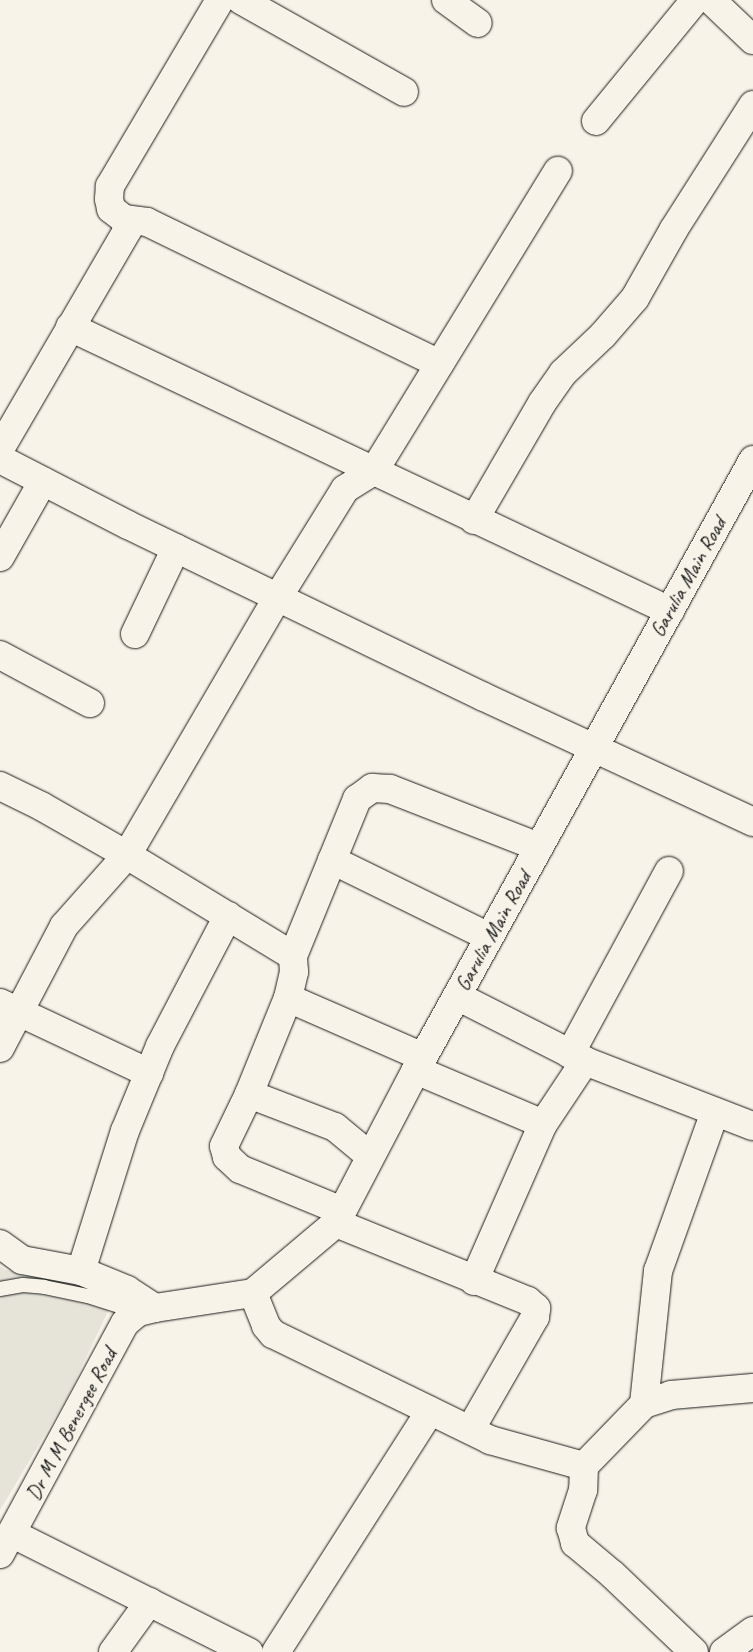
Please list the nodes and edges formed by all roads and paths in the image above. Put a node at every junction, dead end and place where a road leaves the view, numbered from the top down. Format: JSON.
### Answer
{"nodes":[{"id":1,"x":220,"y":0,"type":"edge"},
{"id":2,"x":241,"y":0,"type":"edge"},
{"id":3,"x":446,"y":0,"type":"edge"},
{"id":4,"x":695,"y":0,"type":"edge"},
{"id":5,"x":711,"y":0,"type":"edge"},
{"id":6,"x":478,"y":23,"type":"dead end"},
{"id":7,"x":753,"y":40,"type":"edge"},
{"id":8,"x":404,"y":92,"type":"dead end"},
{"id":9,"x":753,"y":105,"type":"edge"},
{"id":10,"x":596,"y":122,"type":"dead end"},
{"id":11,"x":558,"y":171,"type":"dead end"},
{"id":12,"x":124,"y":219,"type":"junction"},
{"id":13,"x":70,"y":327,"type":"junction"},
{"id":14,"x":439,"y":364,"type":"junction"},
{"id":15,"x":0,"y":449,"type":"edge"},
{"id":16,"x":0,"y":459,"type":"edge"},
{"id":17,"x":753,"y":460,"type":"edge"},
{"id":18,"x":374,"y":471,"type":"junction"},
{"id":19,"x":43,"y":481,"type":"junction"},
{"id":20,"x":474,"y":520,"type":"junction"},
{"id":21,"x":176,"y":548,"type":"junction"},
{"id":22,"x":0,"y":557,"type":"edge"},
{"id":23,"x":278,"y":597,"type":"junction"},
{"id":24,"x":670,"y":611,"type":"junction"},
{"id":25,"x":135,"y":634,"type":"dead end"},
{"id":26,"x":0,"y":655,"type":"edge"},
{"id":27,"x":90,"y":703,"type":"dead end"},
{"id":28,"x":594,"y":748,"type":"junction"},
{"id":29,"x":0,"y":786,"type":"edge"},
{"id":30,"x":753,"y":822,"type":"edge"},
{"id":31,"x":539,"y":847,"type":"junction"},
{"id":32,"x":127,"y":855,"type":"junction"},
{"id":33,"x":332,"y":860,"type":"junction"},
{"id":34,"x":669,"y":871,"type":"dead end"},
{"id":35,"x":228,"y":916,"type":"junction"},
{"id":36,"x":490,"y":938,"type":"junction"},
{"id":37,"x":293,"y":956,"type":"junction"},
{"id":38,"x":457,"y":996,"type":"junction"},
{"id":39,"x":288,"y":998,"type":"junction"},
{"id":40,"x":9,"y":1008,"type":"edge"},
{"id":41,"x":0,"y":1048,"type":"edge"},
{"id":42,"x":578,"y":1058,"type":"junction"},
{"id":43,"x":420,"y":1064,"type":"junction"},
{"id":44,"x":149,"y":1073,"type":"junction"},
{"id":45,"x":249,"y":1094,"type":"junction"},
{"id":46,"x":715,"y":1112,"type":"junction"},
{"id":47,"x":543,"y":1124,"type":"junction"},
{"id":48,"x":753,"y":1126,"type":"edge"},
{"id":49,"x":370,"y":1156,"type":"junction"},
{"id":50,"x":339,"y":1217,"type":"junction"},
{"id":51,"x":0,"y":1244,"type":"edge"},
{"id":52,"x":81,"y":1271,"type":"junction"},
{"id":53,"x":474,"y":1281,"type":"junction"},
{"id":54,"x":0,"y":1289,"type":"edge"},
{"id":55,"x":253,"y":1294,"type":"junction"},
{"id":56,"x":146,"y":1310,"type":"junction"},
{"id":57,"x":753,"y":1388,"type":"edge"},
{"id":58,"x":644,"y":1404,"type":"junction"},
{"id":59,"x":430,"y":1411,"type":"junction"},
{"id":60,"x":470,"y":1430,"type":"junction"},
{"id":61,"x":584,"y":1466,"type":"junction"},
{"id":62,"x":6,"y":1544,"type":"edge"},
{"id":63,"x":149,"y":1602,"type":"junction"},
{"id":64,"x":753,"y":1631,"type":"edge"},
{"id":65,"x":112,"y":1652,"type":"edge"},
{"id":66,"x":249,"y":1652,"type":"edge"},
{"id":67,"x":276,"y":1652,"type":"edge"},
{"id":68,"x":694,"y":1652,"type":"edge"},
{"id":69,"x":724,"y":1652,"type":"edge"}],
"edges":[{"from":1,"to":12,"type":"street"},
{"from":2,"to":8,"type":"street"},
{"from":3,"to":6,"type":"street"},
{"from":4,"to":10,"type":"street"},
{"from":5,"to":7,"type":"street"},
{"from":9,"to":20,"type":"street"},
{"from":11,"to":14,"type":"street"},
{"from":12,"to":13,"type":"street"},
{"from":12,"to":14,"type":"street"},
{"from":13,"to":15,"type":"street"},
{"from":13,"to":18,"type":"street"},
{"from":14,"to":18,"type":"street"},
{"from":16,"to":19,"type":"street"},
{"from":17,"to":24,"type":"street","name":"Garulia Main Road"},
{"from":18,"to":20,"type":"street"},
{"from":18,"to":23,"type":"street"},
{"from":19,"to":21,"type":"street"},
{"from":19,"to":22,"type":"street"},
{"from":20,"to":24,"type":"street"},
{"from":21,"to":23,"type":"street"},
{"from":21,"to":25,"type":"street"},
{"from":23,"to":28,"type":"street"},
{"from":23,"to":32,"type":"street"},
{"from":24,"to":28,"type":"street","name":"Garulia Main Road"},
{"from":26,"to":27,"type":"street"},
{"from":28,"to":30,"type":"street"},
{"from":28,"to":31,"type":"street","name":"Garulia Main Road"},
{"from":29,"to":32,"type":"street"},
{"from":31,"to":33,"type":"street"},
{"from":31,"to":36,"type":"street","name":"Garulia Main Road"},
{"from":32,"to":35,"type":"street"},
{"from":32,"to":40,"type":"street"},
{"from":33,"to":36,"type":"street"},
{"from":33,"to":37,"type":"street"},
{"from":34,"to":42,"type":"street"},
{"from":35,"to":37,"type":"street"},
{"from":35,"to":44,"type":"street"},
{"from":36,"to":38,"type":"street","name":"Garulia Main Road"},
{"from":37,"to":39,"type":"street"},
{"from":38,"to":42,"type":"street"},
{"from":38,"to":43,"type":"street","name":"Garulia Main Road"},
{"from":39,"to":43,"type":"street"},
{"from":39,"to":45,"type":"street"},
{"from":40,"to":41,"type":"street"},
{"from":40,"to":44,"type":"street"},
{"from":42,"to":46,"type":"street"},
{"from":42,"to":47,"type":"street"},
{"from":43,"to":47,"type":"street"},
{"from":43,"to":49,"type":"street","name":"Garulia Main Road"},
{"from":44,"to":52,"type":"street"},
{"from":45,"to":49,"type":"street"},
{"from":45,"to":50,"type":"street"},
{"from":46,"to":48,"type":"street"},
{"from":46,"to":58,"type":"street"},
{"from":47,"to":53,"type":"street"},
{"from":49,"to":50,"type":"street","name":"Garulia Main Road"},
{"from":50,"to":53,"type":"street"},
{"from":50,"to":55,"type":"street","name":"Garulia Main Road"},
{"from":51,"to":52,"type":"street"},
{"from":52,"to":56,"type":"street"},
{"from":53,"to":60,"type":"street"},
{"from":54,"to":56,"type":"lane"},
{"from":55,"to":56,"type":"street"},
{"from":55,"to":59,"type":"street"},
{"from":56,"to":62,"type":"street","name":"Dr M M Benergee Road"},
{"from":57,"to":58,"type":"street"},
{"from":58,"to":61,"type":"street"},
{"from":59,"to":60,"type":"street"},
{"from":59,"to":67,"type":"street"},
{"from":60,"to":61,"type":"street"},
{"from":61,"to":68,"type":"street"},
{"from":62,"to":63,"type":"street"},
{"from":63,"to":65,"type":"street"},
{"from":63,"to":66,"type":"street"},
{"from":64,"to":69,"type":"street"}]}
